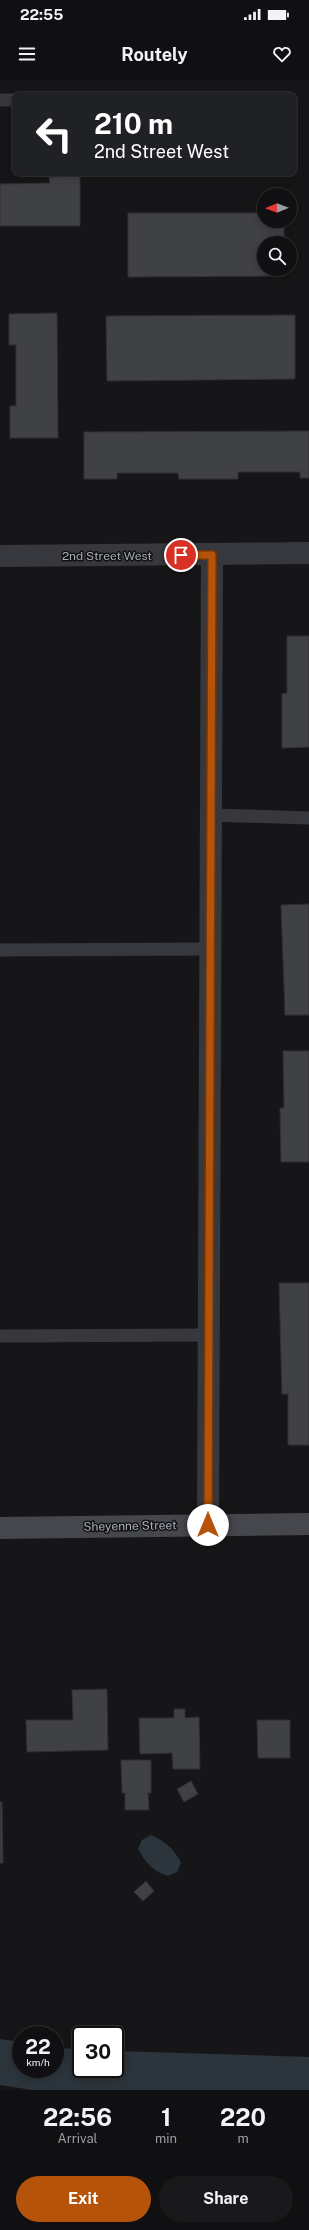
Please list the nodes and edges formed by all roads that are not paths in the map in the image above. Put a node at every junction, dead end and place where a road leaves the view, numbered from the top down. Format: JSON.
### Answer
{"nodes":[{"id":1,"x":0,"y":100,"type":"edge"},
{"id":2,"x":12,"y":100,"type":"edge"},
{"id":3,"x":309,"y":553,"type":"edge"},
{"id":4,"x":212,"y":555,"type":"junction"},
{"id":5,"x":0,"y":556,"type":"edge"},
{"id":6,"x":211,"y":815,"type":"junction"},
{"id":7,"x":309,"y":818,"type":"edge"},
{"id":8,"x":210,"y":949,"type":"junction"},
{"id":9,"x":0,"y":950,"type":"edge"},
{"id":10,"x":209,"y":1335,"type":"junction"},
{"id":11,"x":0,"y":1336,"type":"edge"},
{"id":12,"x":309,"y":1524,"type":"edge"},
{"id":13,"x":208,"y":1525,"type":"junction"},
{"id":14,"x":0,"y":1528,"type":"edge"}],
"edges":[{"from":1,"to":2,"type":"lane"},
{"from":3,"to":4,"type":"street","name":"2nd Street West"},
{"from":4,"to":5,"type":"street","name":"2nd Street West"},
{"from":4,"to":6,"type":"street"},
{"from":6,"to":7,"type":"lane"},
{"from":6,"to":8,"type":"street"},
{"from":8,"to":9,"type":"lane"},
{"from":8,"to":10,"type":"street"},
{"from":10,"to":11,"type":"lane"},
{"from":10,"to":13,"type":"street"},
{"from":12,"to":13,"type":"main road","name":"Sheyenne Street"},
{"from":13,"to":14,"type":"main road","name":"Sheyenne Street"}]}
